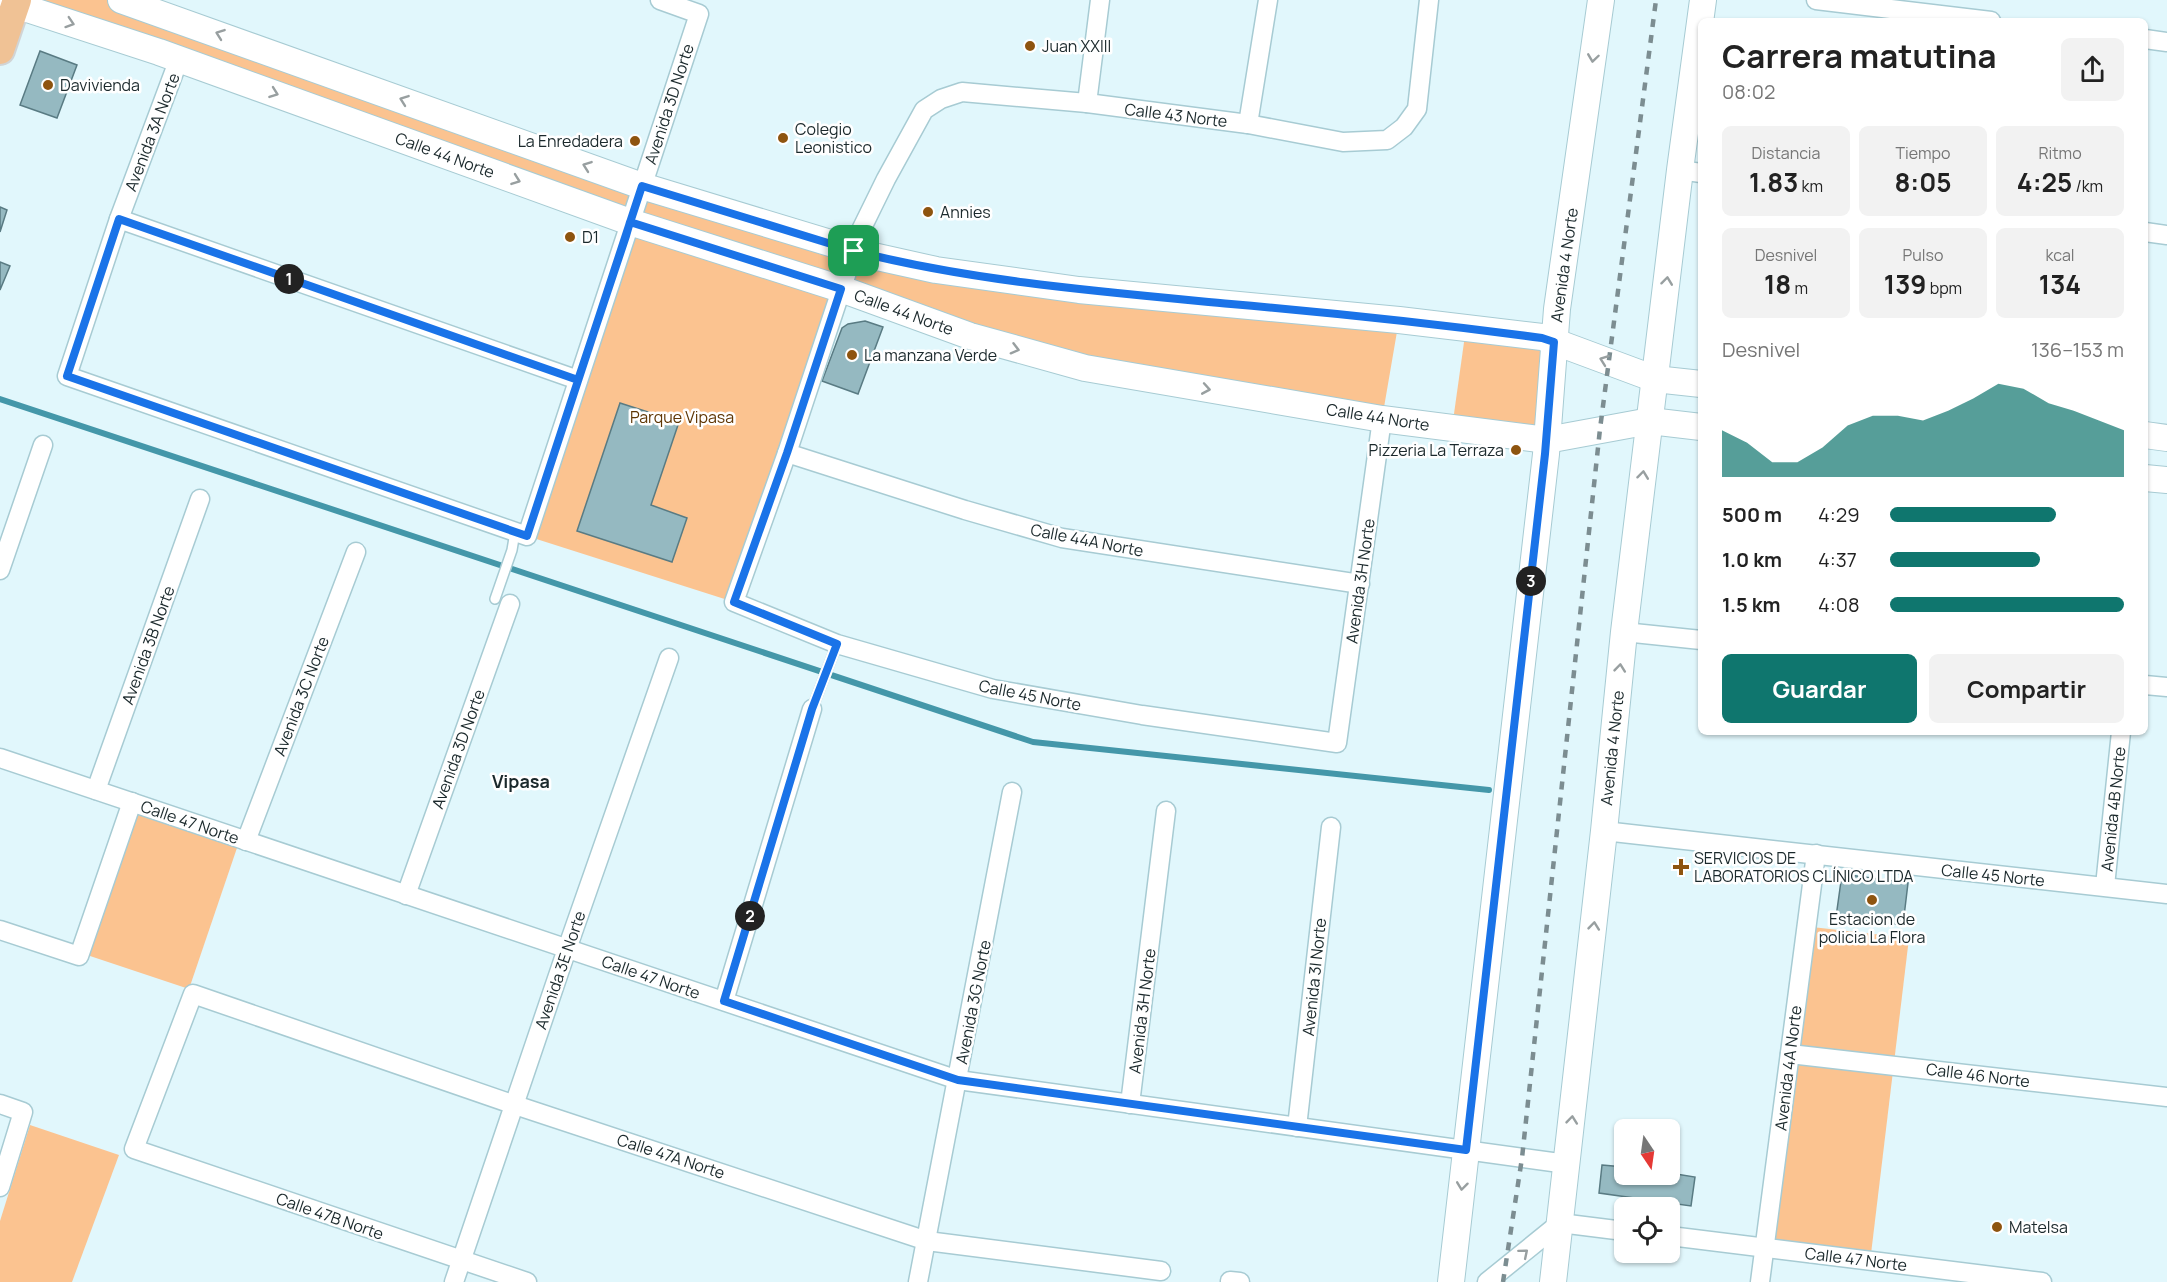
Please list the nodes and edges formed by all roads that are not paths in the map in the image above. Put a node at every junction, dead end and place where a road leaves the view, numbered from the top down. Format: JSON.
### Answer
{"nodes":[{"id":1,"x":121,"y":0,"type":"edge"},
{"id":2,"x":660,"y":0,"type":"edge"},
{"id":3,"x":1100,"y":0,"type":"edge"},
{"id":4,"x":1268,"y":0,"type":"edge"},
{"id":5,"x":1429,"y":0,"type":"edge"},
{"id":6,"x":1601,"y":0,"type":"edge"},
{"id":7,"x":1703,"y":0,"type":"edge"},
{"id":8,"x":1816,"y":0,"type":"edge"},
{"id":9,"x":10,"y":2,"type":"edge"},
{"id":10,"x":1702,"y":18,"type":"edge"},
{"id":11,"x":1966,"y":18,"type":"edge"},
{"id":12,"x":2148,"y":39,"type":"edge"},
{"id":13,"x":2167,"y":42,"type":"edge"},
{"id":14,"x":0,"y":50,"type":"edge"},
{"id":15,"x":179,"y":59,"type":"junction"},
{"id":16,"x":1698,"y":66,"type":"edge"},
{"id":17,"x":1087,"y":103,"type":"junction"},
{"id":18,"x":1248,"y":124,"type":"junction"},
{"id":19,"x":1690,"y":171,"type":"edge"},
{"id":20,"x":642,"y":186,"type":"junction"},
{"id":21,"x":119,"y":219,"type":"junction"},
{"id":22,"x":630,"y":222,"type":"junction"},
{"id":23,"x":2148,"y":232,"type":"edge"},
{"id":24,"x":2167,"y":235,"type":"edge"},
{"id":25,"x":854,"y":251,"type":"junction"},
{"id":26,"x":841,"y":289,"type":"junction"},
{"id":27,"x":1554,"y":342,"type":"junction"},
{"id":28,"x":1655,"y":379,"type":"junction"},
{"id":29,"x":578,"y":380,"type":"junction"},
{"id":30,"x":1698,"y":384,"type":"edge"},
{"id":31,"x":1382,"y":419,"type":"junction"},
{"id":32,"x":1650,"y":421,"type":"junction"},
{"id":33,"x":1698,"y":427,"type":"edge"},
{"id":34,"x":2148,"y":435,"type":"edge"},
{"id":35,"x":2167,"y":438,"type":"edge"},
{"id":36,"x":1547,"y":440,"type":"junction"},
{"id":37,"x":43,"y":445,"type":"dead end"},
{"id":38,"x":787,"y":453,"type":"junction"},
{"id":39,"x":2148,"y":478,"type":"edge"},
{"id":40,"x":2167,"y":480,"type":"edge"},
{"id":41,"x":200,"y":499,"type":"dead end"},
{"id":42,"x":521,"y":534,"type":"junction"},
{"id":43,"x":356,"y":552,"type":"dead end"},
{"id":44,"x":0,"y":570,"type":"edge"},
{"id":45,"x":1360,"y":584,"type":"junction"},
{"id":46,"x":502,"y":602,"type":"joint"},
{"id":47,"x":1624,"y":632,"type":"junction"},
{"id":48,"x":1698,"y":640,"type":"edge"},
{"id":49,"x":837,"y":644,"type":"junction"},
{"id":50,"x":669,"y":658,"type":"dead end"},
{"id":51,"x":2148,"y":685,"type":"edge"},
{"id":52,"x":2167,"y":687,"type":"edge"},
{"id":53,"x":814,"y":703,"type":"joint"},
{"id":54,"x":2121,"y":735,"type":"edge"},
{"id":55,"x":1337,"y":743,"type":"joint"},
{"id":56,"x":0,"y":758,"type":"edge"},
{"id":57,"x":96,"y":790,"type":"junction"},
{"id":58,"x":1012,"y":792,"type":"dead end"},
{"id":59,"x":132,"y":802,"type":"junction"},
{"id":60,"x":1166,"y":811,"type":"dead end"},
{"id":61,"x":1331,"y":827,"type":"dead end"},
{"id":62,"x":1604,"y":831,"type":"junction"},
{"id":63,"x":246,"y":841,"type":"junction"},
{"id":64,"x":1816,"y":854,"type":"junction"},
{"id":65,"x":2105,"y":886,"type":"junction"},
{"id":66,"x":2167,"y":894,"type":"edge"},
{"id":67,"x":406,"y":895,"type":"junction"},
{"id":68,"x":0,"y":930,"type":"edge"},
{"id":69,"x":567,"y":949,"type":"junction"},
{"id":70,"x":724,"y":1001,"type":"junction"},
{"id":71,"x":1790,"y":1054,"type":"junction"},
{"id":72,"x":958,"y":1080,"type":"junction"},
{"id":73,"x":2167,"y":1097,"type":"edge"},
{"id":74,"x":0,"y":1104,"type":"edge"},
{"id":75,"x":1130,"y":1104,"type":"junction"},
{"id":76,"x":515,"y":1105,"type":"junction"},
{"id":77,"x":1298,"y":1127,"type":"junction"},
{"id":78,"x":134,"y":1149,"type":"joint"},
{"id":79,"x":1466,"y":1150,"type":"junction"},
{"id":80,"x":1567,"y":1164,"type":"junction"},
{"id":81,"x":0,"y":1187,"type":"edge"},
{"id":82,"x":1560,"y":1223,"type":"junction"},
{"id":83,"x":1614,"y":1230,"type":"edge"},
{"id":84,"x":1680,"y":1237,"type":"edge"},
{"id":85,"x":927,"y":1241,"type":"junction"},
{"id":86,"x":1764,"y":1248,"type":"junction"},
{"id":87,"x":462,"y":1260,"type":"junction"},
{"id":88,"x":1161,"y":1271,"type":"dead end"},
{"id":89,"x":1935,"y":1275,"type":"edge"},
{"id":90,"x":454,"y":1282,"type":"edge"},
{"id":91,"x":527,"y":1282,"type":"edge"},
{"id":92,"x":918,"y":1282,"type":"edge"},
{"id":93,"x":1451,"y":1282,"type":"edge"},
{"id":94,"x":1487,"y":1282,"type":"edge"},
{"id":95,"x":1554,"y":1282,"type":"edge"},
{"id":96,"x":1760,"y":1282,"type":"edge"},
{"id":97,"x":2042,"y":1282,"type":"edge"}],
"edges":[{"from":20,"to":1,"type":"main road","one_way":true},
{"from":2,"to":20,"type":"street","name":"Avenida 3D Norte"},
{"from":3,"to":17,"type":"street"},
{"from":4,"to":18,"type":"street"},
{"from":5,"to":18,"type":"street","name":"Calle 43 Norte"},
{"from":6,"to":27,"type":"main road","name":"Avenida 4 Norte","one_way":true},
{"from":7,"to":10,"type":"main road","name":"Avenida 4 Norte"},
{"from":8,"to":11,"type":"street"},
{"from":9,"to":14,"type":"main road"},
{"from":9,"to":15,"type":"main road","name":"Calle 44 Norte","one_way":true},
{"from":12,"to":13,"type":"street"},
{"from":15,"to":21,"type":"street","name":"Avenida 3A Norte"},
{"from":15,"to":22,"type":"main road","name":"Calle 44 Norte","one_way":true},
{"from":16,"to":19,"type":"main road","name":"Avenida 4 Norte"},
{"from":17,"to":18,"type":"street","name":"Calle 43 Norte"},
{"from":17,"to":25,"type":"street","name":"Calle 43 Norte"},
{"from":28,"to":19,"type":"main road","name":"Avenida 4 Norte","one_way":true},
{"from":20,"to":22,"type":"street","name":"Avenida 3D Norte"},
{"from":20,"to":25,"type":"main road"},
{"from":21,"to":29,"type":"street"},
{"from":21,"to":42,"type":"street","name":"Avenida 3A Norte"},
{"from":22,"to":26,"type":"main road","name":"Calle 44 Norte"},
{"from":22,"to":29,"type":"street","name":"Avenida 3D Norte"},
{"from":23,"to":24,"type":"street"},
{"from":25,"to":26,"type":"street"},
{"from":25,"to":27,"type":"main road"},
{"from":26,"to":31,"type":"main road","name":"Calle 44 Norte","one_way":true},
{"from":26,"to":38,"type":"street"},
{"from":28,"to":27,"type":"main road","one_way":true},
{"from":27,"to":36,"type":"main road","name":"Avenida 4 Norte"},
{"from":28,"to":30,"type":"main road"},
{"from":28,"to":32,"type":"main road","name":"Avenida 4 Norte"},
{"from":29,"to":42,"type":"street","name":"Avenida 3D Norte"},
{"from":31,"to":36,"type":"main road","name":"Calle 44 Norte"},
{"from":31,"to":45,"type":"street","name":"Avenida 3H Norte"},
{"from":32,"to":33,"type":"main road","name":"Calle 44 Norte"},
{"from":32,"to":36,"type":"main road","name":"Calle 44 Norte"},
{"from":47,"to":32,"type":"main road","name":"Avenida 4 Norte","one_way":true},
{"from":34,"to":35,"type":"main road"},
{"from":36,"to":79,"type":"main road","name":"Avenida 4 Norte"},
{"from":37,"to":44,"type":"street"},
{"from":38,"to":45,"type":"street","name":"Calle 44A Norte"},
{"from":38,"to":49,"type":"street","name":"Calle 45 Norte"},
{"from":39,"to":40,"type":"main road"},
{"from":41,"to":57,"type":"street","name":"Avenida 3B Norte"},
{"from":42,"to":46,"type":"lane"},
{"from":43,"to":63,"type":"street","name":"Avenida 3C Norte"},
{"from":45,"to":55,"type":"street","name":"Avenida 3H Norte"},
{"from":46,"to":67,"type":"street","name":"Avenida 3D Norte"},
{"from":47,"to":48,"type":"street"},
{"from":62,"to":47,"type":"main road","name":"Avenida 4 Norte","one_way":true},
{"from":49,"to":53,"type":"lane"},
{"from":49,"to":55,"type":"street","name":"Calle 45 Norte"},
{"from":50,"to":69,"type":"street","name":"Avenida 3E Norte"},
{"from":51,"to":52,"type":"street"},
{"from":53,"to":70,"type":"street"},
{"from":54,"to":65,"type":"street","name":"Avenida 4B Norte"},
{"from":56,"to":57,"type":"street","name":"Calle 47 Norte"},
{"from":57,"to":59,"type":"street","name":"Calle 47 Norte"},
{"from":58,"to":72,"type":"street","name":"Avenida 3G Norte"},
{"from":59,"to":63,"type":"street","name":"Calle 47 Norte"},
{"from":59,"to":68,"type":"street"},
{"from":60,"to":75,"type":"street","name":"Avenida 3H Norte"},
{"from":61,"to":77,"type":"street","name":"Avenida 3I Norte"},
{"from":62,"to":64,"type":"street","name":"Calle 45 Norte"},
{"from":80,"to":62,"type":"main road","name":"Avenida 4 Norte","one_way":true},
{"from":63,"to":67,"type":"street","name":"Calle 47 Norte"},
{"from":64,"to":65,"type":"street","name":"Calle 45 Norte"},
{"from":64,"to":71,"type":"street","name":"Avenida 4A Norte"},
{"from":65,"to":66,"type":"street","name":"Calle 45 Norte"},
{"from":67,"to":69,"type":"street","name":"Calle 47 Norte"},
{"from":69,"to":70,"type":"street","name":"Calle 47 Norte"},
{"from":69,"to":76,"type":"street","name":"Avenida 3E Norte"},
{"from":70,"to":72,"type":"street","name":"Calle 47 Norte"},
{"from":71,"to":73,"type":"street","name":"Calle 46 Norte"},
{"from":71,"to":86,"type":"street","name":"Avenida 4A Norte"},
{"from":72,"to":75,"type":"street","name":"Calle 47 Norte"},
{"from":72,"to":85,"type":"street","name":"Avenida 3G Norte"},
{"from":74,"to":81,"type":"street"},
{"from":75,"to":77,"type":"street","name":"Calle 47 Norte"},
{"from":76,"to":78,"type":"street","name":"Calle 47A Norte"},
{"from":76,"to":85,"type":"street","name":"Calle 47A Norte"},
{"from":76,"to":87,"type":"street","name":"Avenida 3E Norte"},
{"from":77,"to":79,"type":"street","name":"Calle 47 Norte"},
{"from":78,"to":87,"type":"street","name":"Calle 47B Norte"},
{"from":79,"to":80,"type":"street","name":"Calle 47 Norte"},
{"from":79,"to":93,"type":"main road","name":"Avenida 4 Norte","one_way":true},
{"from":80,"to":82,"type":"main road","name":"Avenida 4 Norte"},
{"from":82,"to":83,"type":"street"},
{"from":94,"to":82,"type":"street","one_way":true},
{"from":82,"to":95,"type":"main road","name":"Avenida 4 Norte"},
{"from":84,"to":86,"type":"street","name":"Calle 47 Norte"},
{"from":85,"to":88,"type":"street","name":"Calle 47A Norte"},
{"from":85,"to":92,"type":"street","name":"Avenida 3G Norte"},
{"from":86,"to":89,"type":"street","name":"Calle 47 Norte"},
{"from":86,"to":96,"type":"street","name":"Avenida 4A Norte"},
{"from":87,"to":90,"type":"street","name":"Avenida 3E Norte"},
{"from":87,"to":91,"type":"street","name":"Calle 47B Norte"},
{"from":89,"to":97,"type":"street","name":"Calle 47 Norte"}]}
